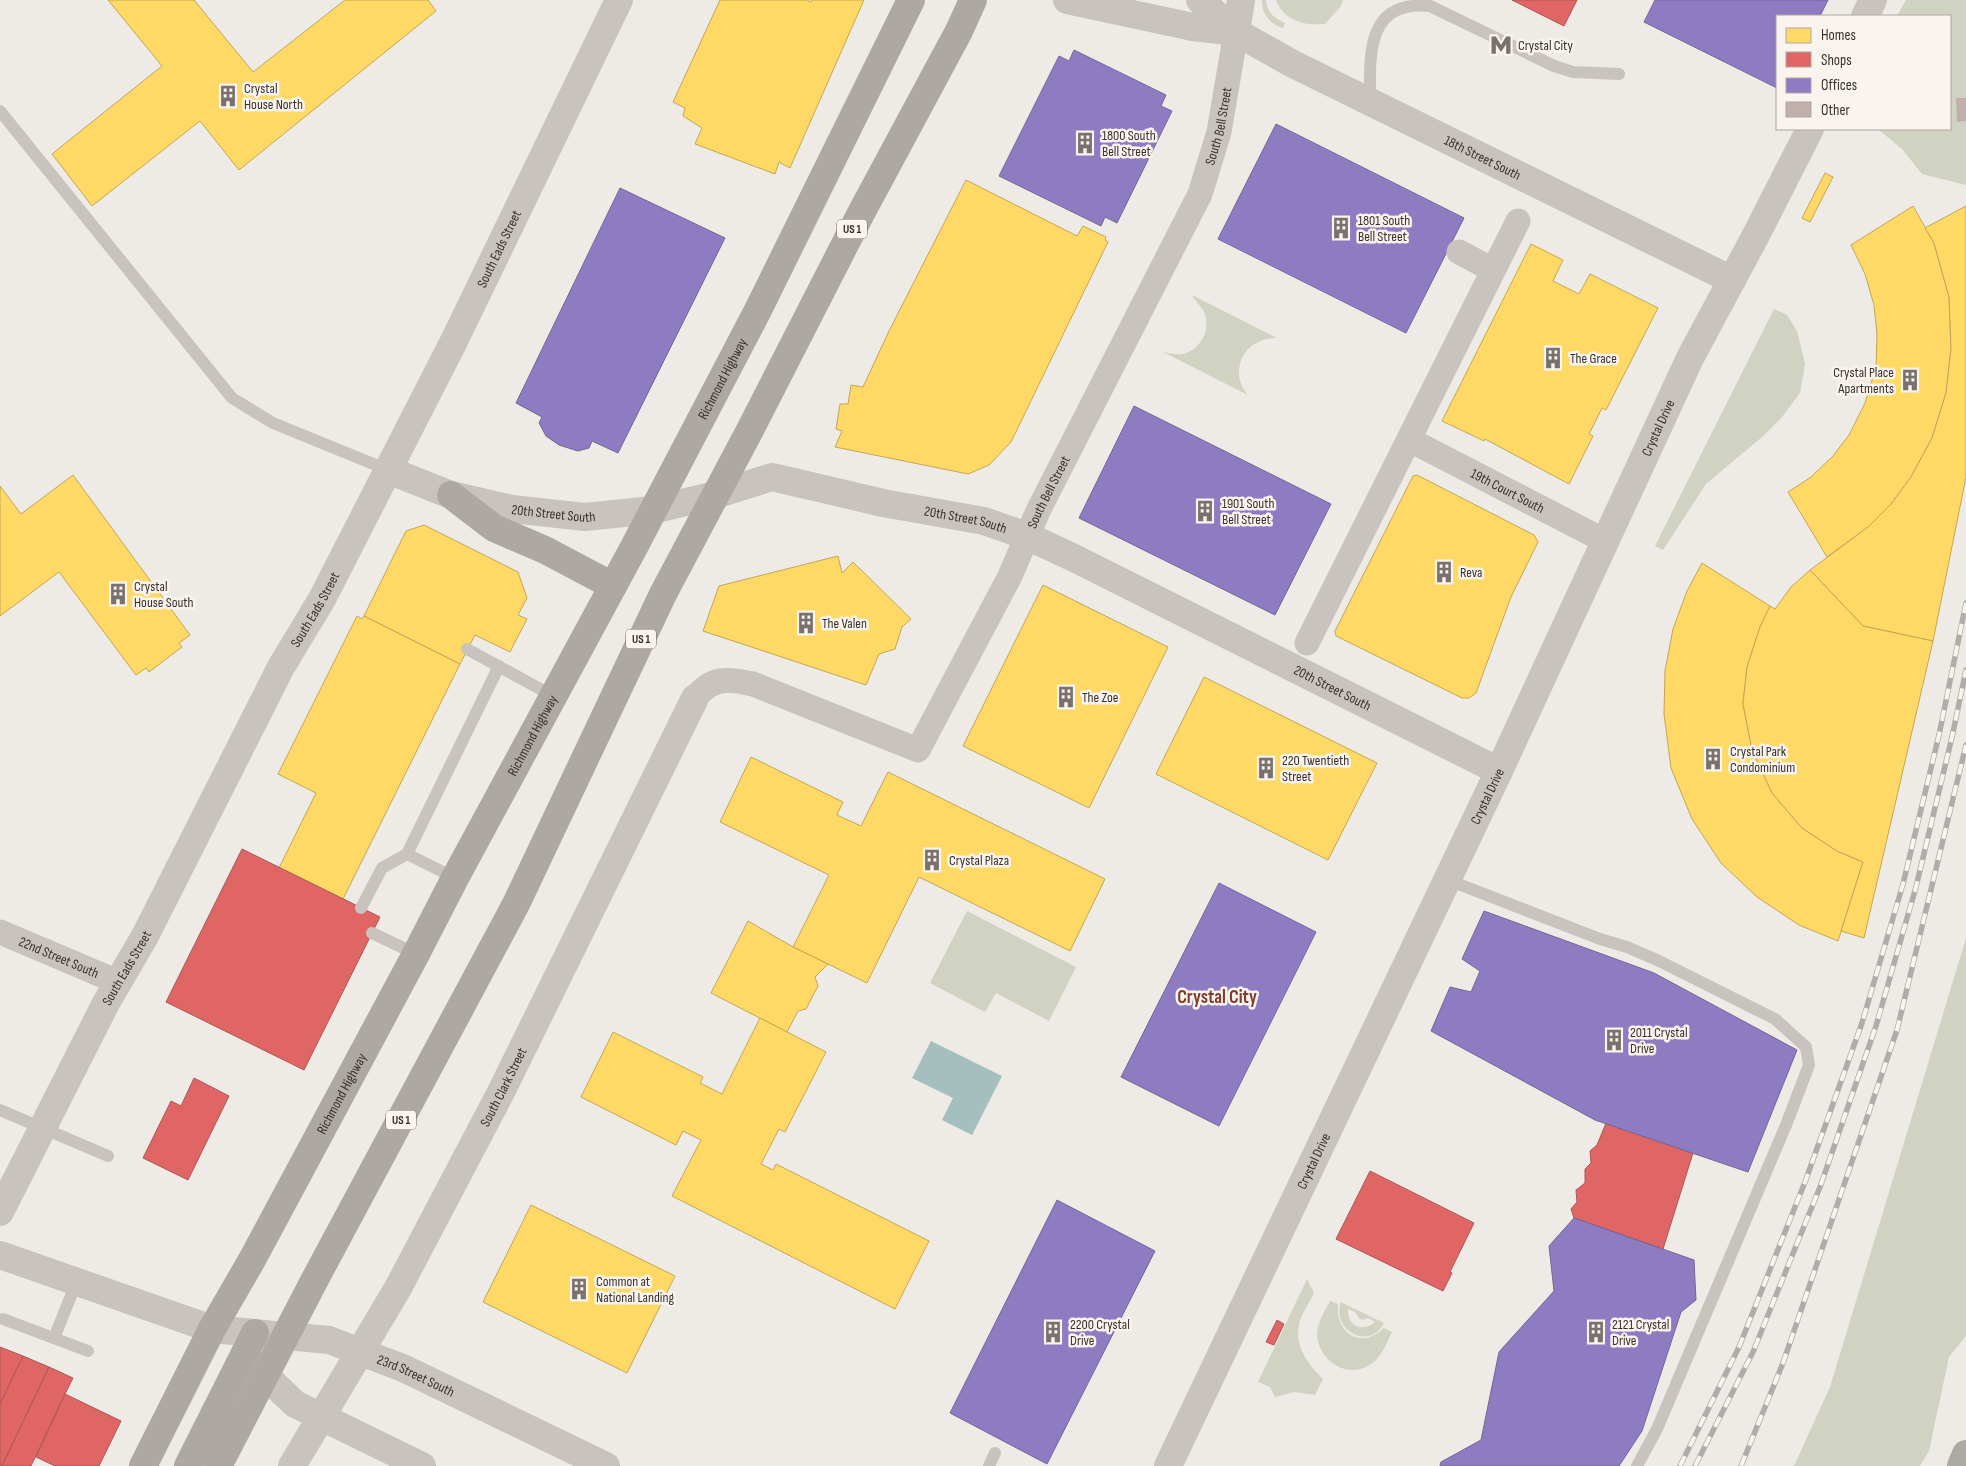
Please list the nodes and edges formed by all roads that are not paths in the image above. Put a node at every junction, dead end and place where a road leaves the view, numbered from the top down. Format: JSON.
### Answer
{"nodes":[{"id":1,"x":619,"y":0,"type":"edge"},
{"id":2,"x":973,"y":0,"type":"edge"},
{"id":3,"x":982,"y":0,"type":"edge"},
{"id":4,"x":1066,"y":0,"type":"edge"},
{"id":5,"x":1200,"y":0,"type":"edge"},
{"id":6,"x":1241,"y":0,"type":"edge"},
{"id":7,"x":1873,"y":0,"type":"edge"},
{"id":8,"x":907,"y":5,"type":"edge"},
{"id":9,"x":1866,"y":15,"type":"edge"},
{"id":10,"x":959,"y":31,"type":"junction"},
{"id":11,"x":1236,"y":32,"type":"junction"},
{"id":12,"x":1619,"y":74,"type":"dead end"},
{"id":13,"x":1370,"y":102,"type":"junction"},
{"id":14,"x":0,"y":111,"type":"edge"},
{"id":15,"x":1809,"y":130,"type":"edge"},
{"id":16,"x":1518,"y":221,"type":"dead end"},
{"id":17,"x":1458,"y":252,"type":"dead end"},
{"id":18,"x":1493,"y":270,"type":"junction"},
{"id":19,"x":1732,"y":280,"type":"junction"},
{"id":20,"x":1410,"y":440,"type":"junction"},
{"id":21,"x":388,"y":470,"type":"junction"},
{"id":22,"x":451,"y":495,"type":"junction"},
{"id":23,"x":715,"y":495,"type":"junction"},
{"id":24,"x":653,"y":510,"type":"junction"},
{"id":25,"x":1027,"y":536,"type":"junction"},
{"id":26,"x":1605,"y":541,"type":"junction"},
{"id":27,"x":613,"y":586,"type":"junction"},
{"id":28,"x":1307,"y":643,"type":"dead end"},
{"id":29,"x":467,"y":650,"type":"dead end"},
{"id":30,"x":499,"y":666,"type":"junction"},
{"id":31,"x":553,"y":696,"type":"junction"},
{"id":32,"x":695,"y":698,"type":"joint"},
{"id":33,"x":1499,"y":771,"type":"junction"},
{"id":34,"x":407,"y":854,"type":"junction"},
{"id":35,"x":455,"y":878,"type":"junction"},
{"id":36,"x":1448,"y":880,"type":"junction"},
{"id":37,"x":361,"y":908,"type":"dead end"},
{"id":38,"x":0,"y":932,"type":"edge"},
{"id":39,"x":372,"y":933,"type":"dead end"},
{"id":40,"x":416,"y":954,"type":"junction"},
{"id":41,"x":118,"y":982,"type":"junction"},
{"id":42,"x":0,"y":1110,"type":"edge"},
{"id":43,"x":43,"y":1127,"type":"junction"},
{"id":44,"x":108,"y":1156,"type":"dead end"},
{"id":45,"x":0,"y":1212,"type":"edge"},
{"id":46,"x":0,"y":1255,"type":"edge"},
{"id":47,"x":77,"y":1281,"type":"junction"},
{"id":48,"x":4,"y":1319,"type":"dead end"},
{"id":49,"x":212,"y":1329,"type":"junction"},
{"id":50,"x":286,"y":1336,"type":"junction"},
{"id":51,"x":54,"y":1338,"type":"junction"},
{"id":52,"x":250,"y":1344,"type":"junction"},
{"id":53,"x":88,"y":1351,"type":"dead end"},
{"id":54,"x":360,"y":1351,"type":"junction"},
{"id":55,"x":265,"y":1375,"type":"junction"},
{"id":56,"x":322,"y":1416,"type":"junction"},
{"id":57,"x":995,"y":1453,"type":"dead end"},
{"id":58,"x":1966,"y":1454,"type":"edge"},
{"id":59,"x":143,"y":1466,"type":"edge"},
{"id":60,"x":188,"y":1466,"type":"edge"},
{"id":61,"x":218,"y":1466,"type":"edge"},
{"id":62,"x":292,"y":1466,"type":"edge"},
{"id":63,"x":422,"y":1466,"type":"edge"},
{"id":64,"x":606,"y":1466,"type":"edge"},
{"id":65,"x":989,"y":1466,"type":"edge"},
{"id":66,"x":1168,"y":1466,"type":"edge"},
{"id":67,"x":1638,"y":1466,"type":"edge"},
{"id":68,"x":1961,"y":1466,"type":"edge"}],
"edges":[{"from":1,"to":21,"type":"street","name":"South Eads Street"},
{"from":2,"to":10,"type":"highway","number":"US 1"},
{"from":3,"to":10,"type":"highway"},
{"from":4,"to":11,"type":"street","name":"18th Street South"},
{"from":5,"to":11,"type":"street","name":"18th Street South"},
{"from":6,"to":11,"type":"street","name":"South Bell Street"},
{"from":7,"to":9,"type":"street"},
{"from":8,"to":24,"type":"highway","name":"Richmond Highway"},
{"from":10,"to":23,"type":"highway","number":"US 1"},
{"from":11,"to":13,"type":"street","name":"18th Street South"},
{"from":11,"to":25,"type":"street","name":"South Bell Street"},
{"from":12,"to":13,"type":"lane"},
{"from":13,"to":19,"type":"street","name":"18th Street South"},
{"from":14,"to":21,"type":"lane"},
{"from":15,"to":19,"type":"street","name":"Crystal Drive"},
{"from":16,"to":18,"type":"street"},
{"from":17,"to":18,"type":"street"},
{"from":18,"to":20,"type":"street"},
{"from":19,"to":26,"type":"street","name":"Crystal Drive"},
{"from":20,"to":26,"type":"street","name":"19th Court South"},
{"from":20,"to":28,"type":"street"},
{"from":21,"to":22,"type":"street","name":"20th Street South"},
{"from":21,"to":41,"type":"street","name":"South Eads Street"},
{"from":22,"to":24,"type":"street","name":"20th Street South"},
{"from":22,"to":27,"type":"highway"},
{"from":23,"to":24,"type":"street","name":"20th Street South"},
{"from":23,"to":25,"type":"street","name":"20th Street South"},
{"from":23,"to":50,"type":"highway","number":"US 1"},
{"from":24,"to":27,"type":"highway","name":"Richmond Highway"},
{"from":25,"to":32,"type":"street","name":"South Bell Street"},
{"from":25,"to":33,"type":"street","name":"20th Street South"},
{"from":26,"to":33,"type":"street","name":"Crystal Drive"},
{"from":27,"to":31,"type":"highway","name":"Richmond Highway"},
{"from":29,"to":30,"type":"lane"},
{"from":30,"to":31,"type":"lane"},
{"from":30,"to":34,"type":"lane"},
{"from":31,"to":35,"type":"highway","name":"Richmond Highway"},
{"from":32,"to":54,"type":"street","name":"South Clark Street"},
{"from":33,"to":36,"type":"street","name":"Crystal Drive"},
{"from":34,"to":35,"type":"lane"},
{"from":34,"to":37,"type":"lane"},
{"from":35,"to":40,"type":"highway","name":"Richmond Highway"},
{"from":36,"to":66,"type":"street","name":"Crystal Drive"},
{"from":36,"to":67,"type":"lane"},
{"from":38,"to":41,"type":"street","name":"22nd Street South"},
{"from":39,"to":40,"type":"lane"},
{"from":40,"to":49,"type":"highway","name":"Richmond Highway"},
{"from":41,"to":43,"type":"street","name":"South Eads Street"},
{"from":42,"to":43,"type":"lane"},
{"from":43,"to":44,"type":"lane"},
{"from":43,"to":45,"type":"street","name":"South Eads Street"},
{"from":46,"to":47,"type":"street"},
{"from":47,"to":49,"type":"street"},
{"from":47,"to":51,"type":"lane"},
{"from":48,"to":51,"type":"lane"},
{"from":49,"to":52,"type":"street"},
{"from":49,"to":59,"type":"highway","name":"Richmond Highway"},
{"from":50,"to":52,"type":"street","name":"23rd Street South"},
{"from":50,"to":54,"type":"street","name":"23rd Street South"},
{"from":50,"to":55,"type":"highway","number":"US 1"},
{"from":51,"to":53,"type":"lane"},
{"from":52,"to":55,"type":"street"},
{"from":52,"to":60,"type":"highway"},
{"from":54,"to":56,"type":"street","name":"South Clark Street"},
{"from":54,"to":64,"type":"street","name":"23rd Street South"},
{"from":55,"to":56,"type":"street"},
{"from":55,"to":61,"type":"highway","number":"US 1"},
{"from":56,"to":62,"type":"street","name":"South Clark Street"},
{"from":56,"to":63,"type":"street"},
{"from":57,"to":65,"type":"lane"},
{"from":58,"to":68,"type":"highway"}]}
